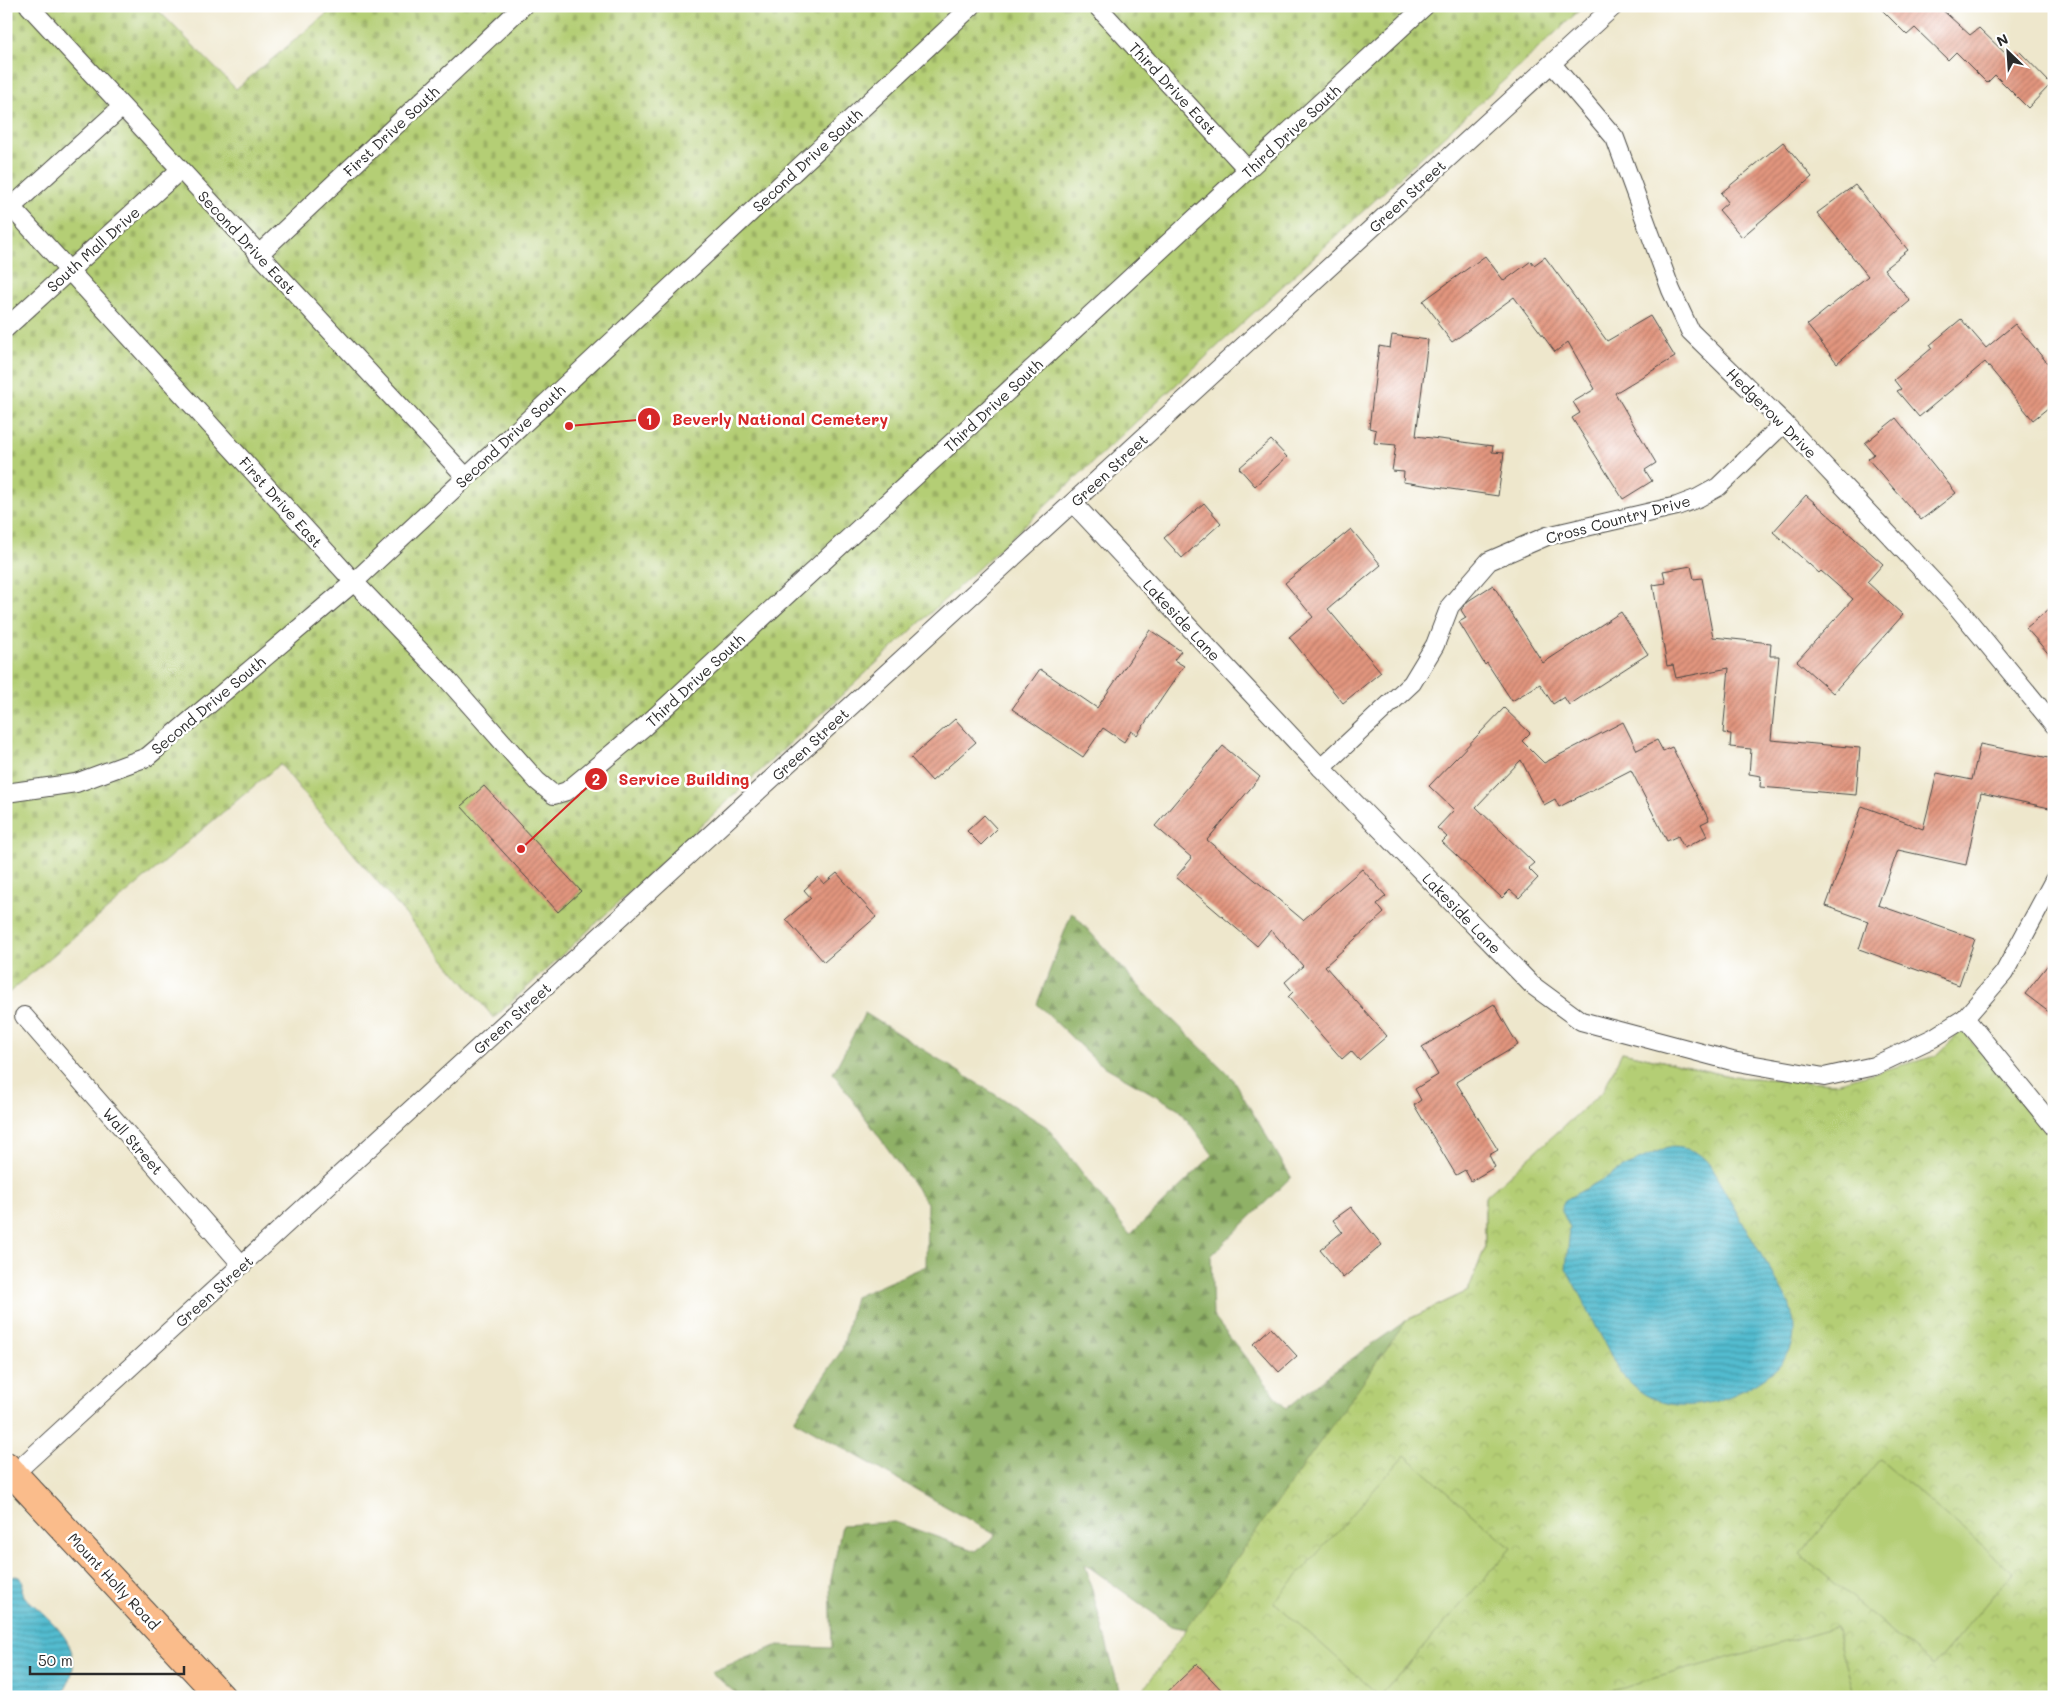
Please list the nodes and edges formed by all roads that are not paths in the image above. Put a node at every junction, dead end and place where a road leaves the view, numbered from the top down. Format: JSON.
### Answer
{"nodes":[{"id":1,"x":29,"y":6,"type":"edge"},
{"id":2,"x":523,"y":6,"type":"edge"},
{"id":3,"x":972,"y":6,"type":"edge"},
{"id":4,"x":1097,"y":6,"type":"edge"},
{"id":5,"x":1425,"y":6,"type":"edge"},
{"id":6,"x":1614,"y":6,"type":"edge"},
{"id":7,"x":1552,"y":64,"type":"junction"},
{"id":8,"x":122,"y":107,"type":"junction"},
{"id":9,"x":180,"y":170,"type":"junction"},
{"id":10,"x":1248,"y":170,"type":"junction"},
{"id":11,"x":9,"y":210,"type":"edge"},
{"id":12,"x":258,"y":255,"type":"junction"},
{"id":13,"x":69,"y":270,"type":"junction"},
{"id":14,"x":6,"y":328,"type":"edge"},
{"id":15,"x":1784,"y":423,"type":"junction"},
{"id":16,"x":466,"y":477,"type":"junction"},
{"id":17,"x":1073,"y":503,"type":"junction"},
{"id":18,"x":354,"y":582,"type":"junction"},
{"id":19,"x":2054,"y":725,"type":"edge"},
{"id":20,"x":1321,"y":768,"type":"junction"},
{"id":21,"x":6,"y":794,"type":"edge"},
{"id":22,"x":554,"y":795,"type":"joint"},
{"id":23,"x":2054,"y":880,"type":"edge"},
{"id":24,"x":24,"y":1016,"type":"dead end"},
{"id":25,"x":1965,"y":1018,"type":"junction"},
{"id":26,"x":2054,"y":1127,"type":"edge"},
{"id":27,"x":242,"y":1265,"type":"junction"},
{"id":28,"x":9,"y":1474,"type":"edge"},
{"id":29,"x":221,"y":1697,"type":"edge"}],
"edges":[{"from":1,"to":8,"type":"street","name":"Second Drive East"},
{"from":2,"to":12,"type":"street","name":"First Drive South"},
{"from":3,"to":16,"type":"street","name":"Second Drive South"},
{"from":4,"to":10,"type":"street","name":"Third Drive East"},
{"from":5,"to":10,"type":"street","name":"Third Drive South"},
{"from":6,"to":7,"type":"street","name":"Green Street"},
{"from":7,"to":15,"type":"street","name":"Hedgerow Drive"},
{"from":7,"to":17,"type":"street","name":"Green Street"},
{"from":8,"to":9,"type":"street","name":"Second Drive East"},
{"from":8,"to":11,"type":"street"},
{"from":9,"to":12,"type":"street","name":"Second Drive East"},
{"from":9,"to":13,"type":"street","name":"South Mall Drive"},
{"from":10,"to":22,"type":"street","name":"Third Drive South"},
{"from":11,"to":13,"type":"street","name":"First Drive East"},
{"from":12,"to":16,"type":"street","name":"Second Drive East"},
{"from":13,"to":14,"type":"street","name":"South Mall Drive"},
{"from":13,"to":18,"type":"street","name":"First Drive East"},
{"from":15,"to":19,"type":"street","name":"Hedgerow Drive"},
{"from":15,"to":20,"type":"street","name":"Cross Country Drive"},
{"from":16,"to":18,"type":"street","name":"Second Drive South"},
{"from":17,"to":20,"type":"street","name":"Lakeside Lane"},
{"from":17,"to":27,"type":"street","name":"Green Street"},
{"from":18,"to":21,"type":"street","name":"Second Drive South"},
{"from":18,"to":22,"type":"street","name":"First Drive East"},
{"from":20,"to":25,"type":"street","name":"Lakeside Lane"},
{"from":23,"to":25,"type":"street"},
{"from":24,"to":27,"type":"street","name":"Wall Street"},
{"from":25,"to":26,"type":"street"},
{"from":27,"to":28,"type":"street","name":"Green Street"},
{"from":28,"to":29,"type":"main road","name":"Mount Holly Road"}]}
